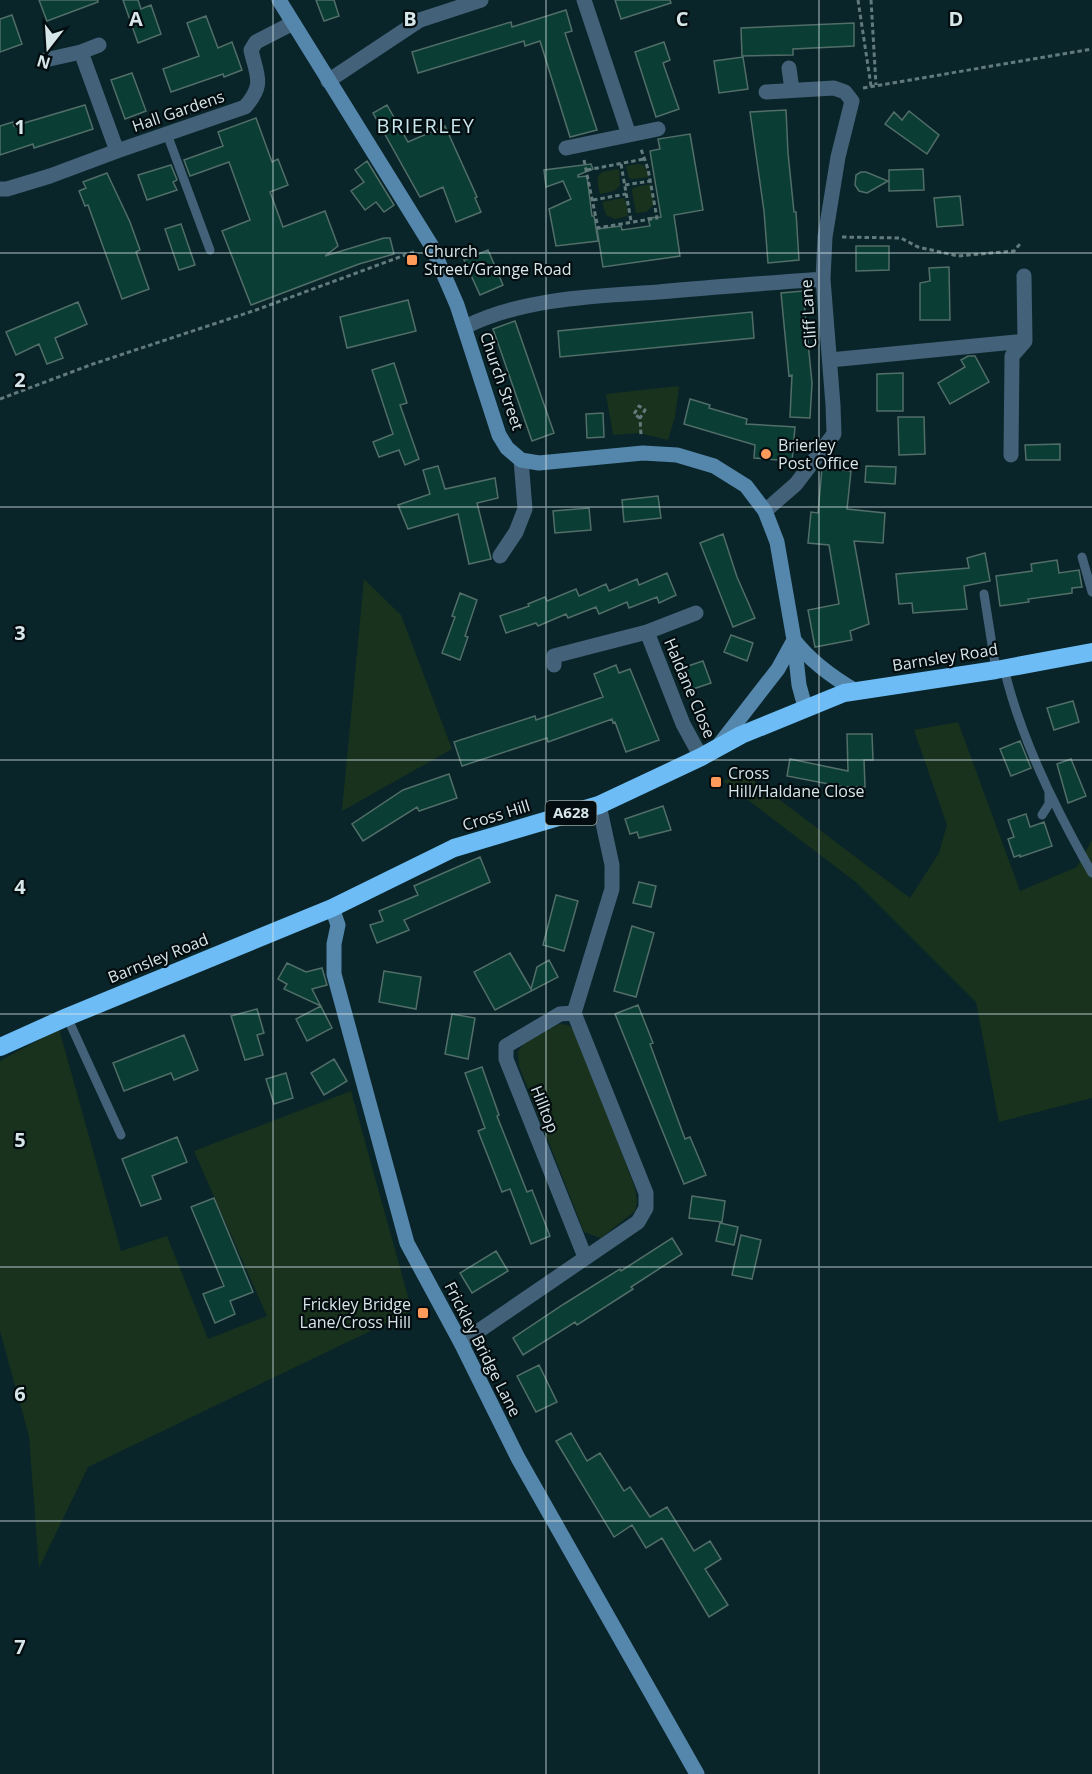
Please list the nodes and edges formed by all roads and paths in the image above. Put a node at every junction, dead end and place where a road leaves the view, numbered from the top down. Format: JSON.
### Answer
{"nodes":[{"id":1,"x":279,"y":0,"type":"edge"},
{"id":2,"x":481,"y":0,"type":"edge"},
{"id":3,"x":584,"y":0,"type":"edge"},
{"id":4,"x":858,"y":0,"type":"edge"},
{"id":5,"x":871,"y":0,"type":"edge"},
{"id":6,"x":293,"y":23,"type":"junction"},
{"id":7,"x":99,"y":45,"type":"dead end"},
{"id":8,"x":1092,"y":49,"type":"edge"},
{"id":9,"x":81,"y":52,"type":"junction"},
{"id":10,"x":45,"y":60,"type":"dead end"},
{"id":11,"x":789,"y":68,"type":"dead end"},
{"id":12,"x":328,"y":81,"type":"junction"},
{"id":13,"x":871,"y":86,"type":"dead end"},
{"id":14,"x":792,"y":90,"type":"junction"},
{"id":15,"x":766,"y":92,"type":"dead end"},
{"id":16,"x":658,"y":129,"type":"dead end"},
{"id":17,"x":167,"y":134,"type":"junction"},
{"id":18,"x":633,"y":134,"type":"junction"},
{"id":19,"x":574,"y":146,"type":"joint"},
{"id":20,"x":117,"y":151,"type":"junction"},
{"id":21,"x":644,"y":159,"type":"junction"},
{"id":22,"x":621,"y":164,"type":"junction"},
{"id":23,"x":586,"y":171,"type":"junction"},
{"id":24,"x":650,"y":181,"type":"junction"},
{"id":25,"x":625,"y":185,"type":"junction"},
{"id":26,"x":0,"y":189,"type":"edge"},
{"id":27,"x":626,"y":194,"type":"junction"},
{"id":28,"x":592,"y":200,"type":"junction"},
{"id":29,"x":632,"y":221,"type":"junction"},
{"id":30,"x":825,"y":237,"type":"junction"},
{"id":31,"x":1020,"y":244,"type":"dead end"},
{"id":32,"x":431,"y":246,"type":"junction"},
{"id":33,"x":210,"y":250,"type":"dead end"},
{"id":34,"x":1024,"y":276,"type":"dead end"},
{"id":35,"x":823,"y":279,"type":"junction"},
{"id":36,"x":465,"y":327,"type":"junction"},
{"id":37,"x":1025,"y":341,"type":"junction"},
{"id":38,"x":830,"y":360,"type":"junction"},
{"id":39,"x":0,"y":399,"type":"edge"},
{"id":40,"x":640,"y":418,"type":"dead end"},
{"id":41,"x":641,"y":435,"type":"dead end"},
{"id":42,"x":1011,"y":455,"type":"dead end"},
{"id":43,"x":521,"y":460,"type":"junction"},
{"id":44,"x":765,"y":511,"type":"junction"},
{"id":45,"x":500,"y":556,"type":"dead end"},
{"id":46,"x":1082,"y":557,"type":"dead end"},
{"id":47,"x":1092,"y":592,"type":"edge"},
{"id":48,"x":984,"y":594,"type":"dead end"},
{"id":49,"x":696,"y":613,"type":"dead end"},
{"id":50,"x":647,"y":632,"type":"junction"},
{"id":51,"x":794,"y":640,"type":"junction"},
{"id":52,"x":1092,"y":652,"type":"edge"},
{"id":53,"x":555,"y":665,"type":"dead end"},
{"id":54,"x":1000,"y":669,"type":"junction"},
{"id":55,"x":856,"y":691,"type":"junction"},
{"id":56,"x":805,"y":707,"type":"junction"},
{"id":57,"x":717,"y":747,"type":"junction"},
{"id":58,"x":701,"y":757,"type":"junction"},
{"id":59,"x":1049,"y":790,"type":"junction"},
{"id":60,"x":599,"y":805,"type":"junction"},
{"id":61,"x":1042,"y":815,"type":"dead end"},
{"id":62,"x":1092,"y":873,"type":"edge"},
{"id":63,"x":332,"y":908,"type":"junction"},
{"id":64,"x":574,"y":1013,"type":"junction"},
{"id":65,"x":67,"y":1017,"type":"junction"},
{"id":66,"x":0,"y":1047,"type":"edge"},
{"id":67,"x":121,"y":1135,"type":"dead end"},
{"id":68,"x":585,"y":1257,"type":"junction"},
{"id":69,"x":461,"y":1343,"type":"junction"},
{"id":70,"x":697,"y":1774,"type":"edge"}],
"edges":[{"from":1,"to":6,"type":"street","name":"Church Street"},
{"from":2,"to":12,"type":"street"},
{"from":3,"to":18,"type":"street"},
{"from":4,"to":13,"type":"path"},
{"from":5,"to":8,"type":"path"},
{"from":6,"to":12,"type":"street","name":"Church Street"},
{"from":6,"to":17,"type":"street","name":"Hall Gardens"},
{"from":7,"to":9,"type":"street"},
{"from":9,"to":10,"type":"street"},
{"from":9,"to":20,"type":"street"},
{"from":11,"to":14,"type":"street"},
{"from":12,"to":32,"type":"street","name":"Church Street"},
{"from":14,"to":15,"type":"street"},
{"from":14,"to":30,"type":"street","name":"Cliff Lane"},
{"from":16,"to":18,"type":"street"},
{"from":17,"to":20,"type":"street","name":"Hall Gardens"},
{"from":17,"to":33,"type":"lane"},
{"from":18,"to":19,"type":"street"},
{"from":18,"to":21,"type":"path"},
{"from":19,"to":23,"type":"path"},
{"from":20,"to":26,"type":"street","name":"Hall Gardens"},
{"from":21,"to":22,"type":"path"},
{"from":21,"to":24,"type":"path"},
{"from":22,"to":23,"type":"path"},
{"from":22,"to":25,"type":"path"},
{"from":23,"to":28,"type":"path"},
{"from":24,"to":25,"type":"path"},
{"from":24,"to":29,"type":"path"},
{"from":25,"to":27,"type":"path"},
{"from":27,"to":28,"type":"path"},
{"from":27,"to":29,"type":"path"},
{"from":28,"to":29,"type":"path"},
{"from":30,"to":31,"type":"path"},
{"from":30,"to":35,"type":"street","name":"Cliff Lane"},
{"from":32,"to":36,"type":"street","name":"Church Street"},
{"from":32,"to":39,"type":"path"},
{"from":34,"to":37,"type":"street"},
{"from":35,"to":36,"type":"street"},
{"from":35,"to":38,"type":"street","name":"Cliff Lane"},
{"from":36,"to":43,"type":"street","name":"Church Street"},
{"from":37,"to":38,"type":"street"},
{"from":37,"to":42,"type":"street"},
{"from":38,"to":44,"type":"street","name":"Cliff Lane"},
{"from":40,"to":41,"type":"path"},
{"from":43,"to":44,"type":"street"},
{"from":43,"to":45,"type":"street"},
{"from":44,"to":51,"type":"street"},
{"from":46,"to":47,"type":"lane"},
{"from":48,"to":54,"type":"lane"},
{"from":49,"to":50,"type":"street","name":"Haldane Close"},
{"from":50,"to":53,"type":"street","name":"Haldane Close"},
{"from":50,"to":58,"type":"street","name":"Haldane Close"},
{"from":51,"to":55,"type":"street"},
{"from":51,"to":56,"type":"street"},
{"from":51,"to":57,"type":"street"},
{"from":52,"to":54,"type":"highway","name":"Barnsley Road","number":"A628"},
{"from":54,"to":55,"type":"highway","name":"Barnsley Road","number":"A628"},
{"from":54,"to":59,"type":"lane"},
{"from":55,"to":56,"type":"highway","name":"Barnsley Road","number":"A628"},
{"from":56,"to":57,"type":"highway","name":"Cross Hill","number":"A628"},
{"from":57,"to":58,"type":"highway","name":"Cross Hill","number":"A628"},
{"from":58,"to":60,"type":"highway","name":"Cross Hill","number":"A628"},
{"from":59,"to":61,"type":"lane"},
{"from":59,"to":62,"type":"lane"},
{"from":60,"to":63,"type":"highway","name":"Cross Hill","number":"A628"},
{"from":60,"to":64,"type":"street"},
{"from":63,"to":65,"type":"highway","name":"Barnsley Road","number":"A628"},
{"from":63,"to":69,"type":"street","name":"Frickley Bridge Lane"},
{"from":64,"to":68,"type":"street"},
{"from":64,"to":68,"type":"street","name":"Hilltop"},
{"from":65,"to":66,"type":"highway","name":"Barnsley Road","number":"A628"},
{"from":65,"to":67,"type":"lane"},
{"from":68,"to":69,"type":"street"},
{"from":69,"to":70,"type":"street","name":"Frickley Bridge Lane"}]}
